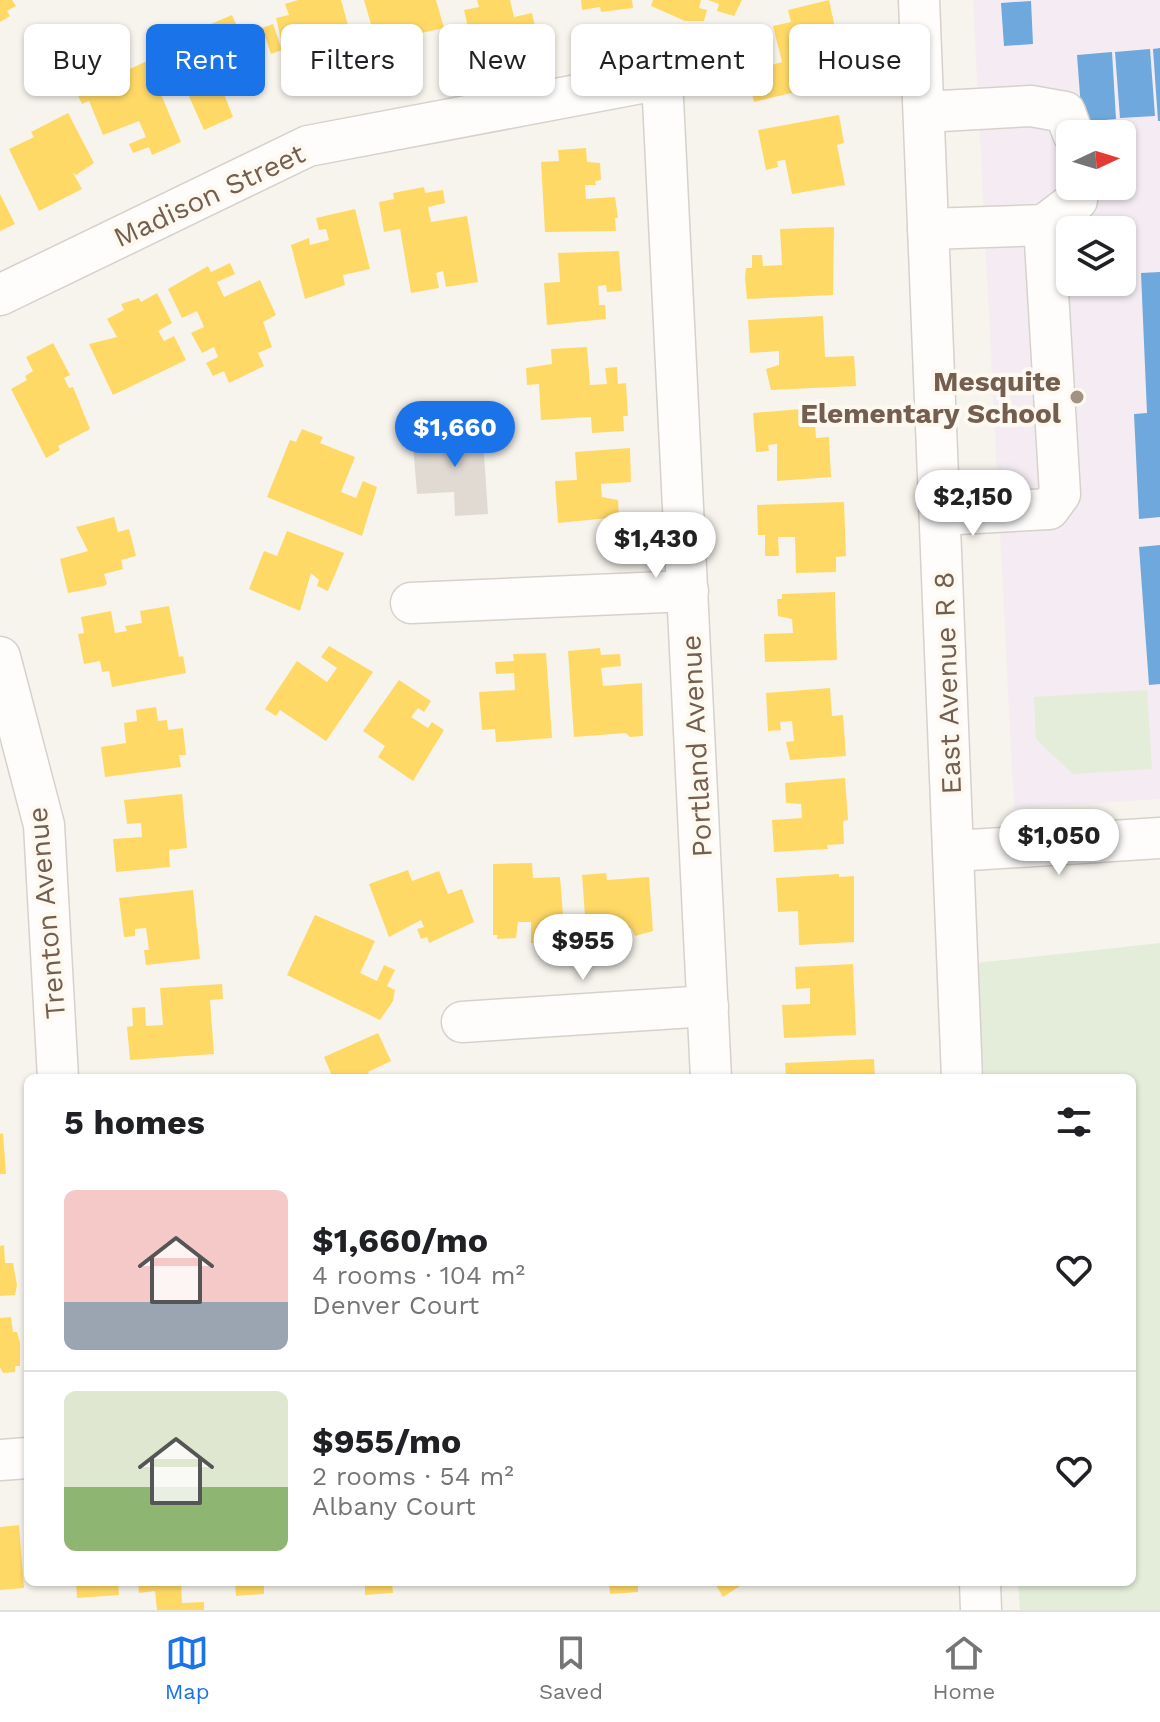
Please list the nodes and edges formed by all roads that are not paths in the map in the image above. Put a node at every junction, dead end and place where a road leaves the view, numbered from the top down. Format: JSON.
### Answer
{"nodes":[{"id":1,"x":919,"y":0,"type":"edge"},
{"id":2,"x":572,"y":96,"type":"edge"},
{"id":3,"x":663,"y":96,"type":"edge"},
{"id":4,"x":924,"y":112,"type":"junction"},
{"id":5,"x":1068,"y":120,"type":"edge"},
{"id":6,"x":1077,"y":200,"type":"edge"},
{"id":7,"x":1044,"y":225,"type":"junction"},
{"id":8,"x":928,"y":229,"type":"junction"},
{"id":9,"x":0,"y":295,"type":"edge"},
{"id":10,"x":940,"y":515,"type":"junction"},
{"id":11,"x":688,"y":591,"type":"junction"},
{"id":12,"x":411,"y":603,"type":"dead end"},
{"id":13,"x":0,"y":657,"type":"edge"},
{"id":14,"x":1160,"y":838,"type":"edge"},
{"id":15,"x":954,"y":851,"type":"junction"},
{"id":16,"x":708,"y":1006,"type":"junction"},
{"id":17,"x":462,"y":1022,"type":"dead end"},
{"id":18,"x":58,"y":1074,"type":"edge"},
{"id":19,"x":711,"y":1074,"type":"edge"},
{"id":20,"x":962,"y":1074,"type":"edge"},
{"id":21,"x":24,"y":1458,"type":"edge"},
{"id":22,"x":0,"y":1460,"type":"edge"},
{"id":23,"x":980,"y":1586,"type":"edge"},
{"id":24,"x":981,"y":1610,"type":"edge"}],
"edges":[{"from":1,"to":4,"type":"street","name":"East Avenue R 8"},
{"from":2,"to":9,"type":"street","name":"Madison Street"},
{"from":3,"to":11,"type":"street","name":"Portland Avenue"},
{"from":4,"to":5,"type":"street"},
{"from":4,"to":8,"type":"street","name":"East Avenue R 8"},
{"from":6,"to":7,"type":"street"},
{"from":7,"to":8,"type":"street"},
{"from":7,"to":10,"type":"street"},
{"from":8,"to":10,"type":"street","name":"East Avenue R 8"},
{"from":10,"to":15,"type":"street","name":"East Avenue R 8"},
{"from":11,"to":12,"type":"street"},
{"from":11,"to":16,"type":"street","name":"Portland Avenue"},
{"from":13,"to":18,"type":"street","name":"Trenton Avenue"},
{"from":14,"to":15,"type":"street"},
{"from":15,"to":20,"type":"street","name":"East Avenue R 8"},
{"from":16,"to":17,"type":"street"},
{"from":16,"to":19,"type":"street","name":"Portland Avenue"},
{"from":21,"to":22,"type":"street"},
{"from":23,"to":24,"type":"street"}]}
